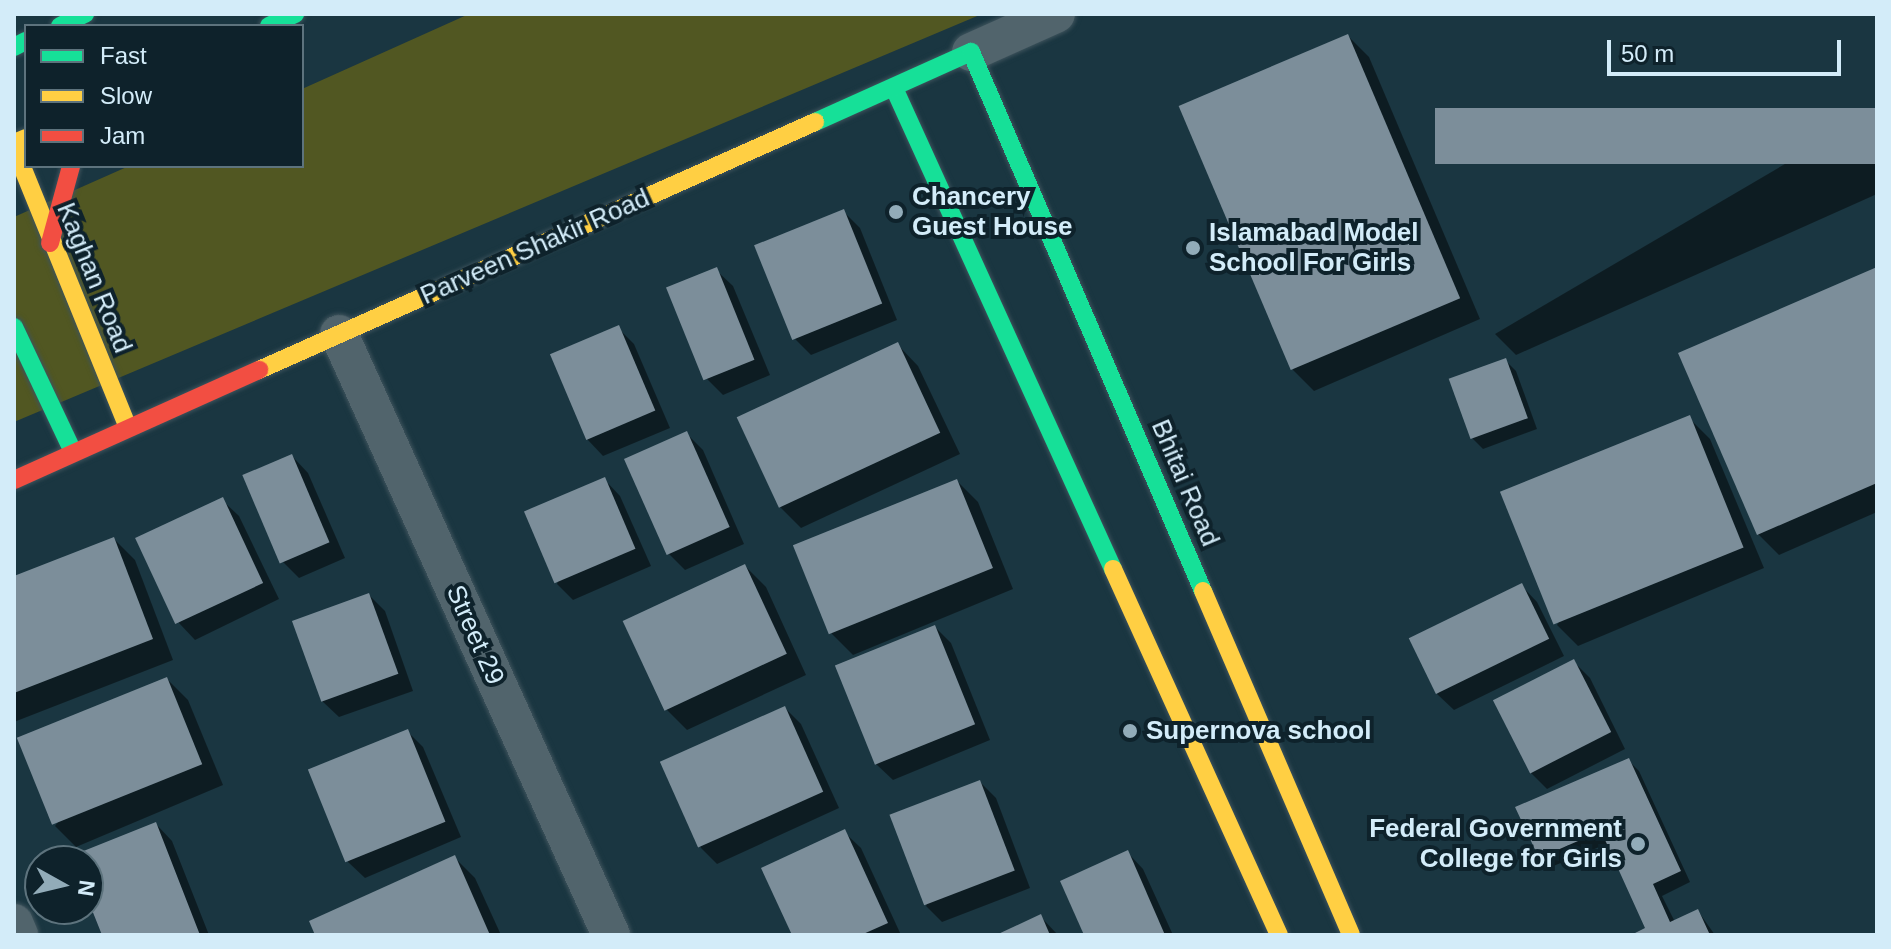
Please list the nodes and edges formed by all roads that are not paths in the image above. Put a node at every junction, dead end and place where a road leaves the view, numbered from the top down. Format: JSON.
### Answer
{"nodes":[{"id":1,"x":40,"y":14,"type":"edge"},
{"id":2,"x":85,"y":14,"type":"edge"},
{"id":3,"x":295,"y":14,"type":"edge"},
{"id":4,"x":1056,"y":14,"type":"edge"},
{"id":5,"x":63,"y":24,"type":"edge"},
{"id":6,"x":273,"y":24,"type":"edge"},
{"id":7,"x":971,"y":52,"type":"junction"},
{"id":8,"x":894,"y":88,"type":"junction"},
{"id":9,"x":14,"y":145,"type":"edge"},
{"id":10,"x":70,"y":168,"type":"edge"},
{"id":11,"x":50,"y":243,"type":"junction"},
{"id":12,"x":14,"y":327,"type":"edge"},
{"id":13,"x":339,"y":334,"type":"junction"},
{"id":14,"x":128,"y":428,"type":"junction"},
{"id":15,"x":73,"y":452,"type":"junction"},
{"id":16,"x":14,"y":480,"type":"edge"},
{"id":17,"x":14,"y":923,"type":"edge"},
{"id":18,"x":1267,"y":931,"type":"edge"},
{"id":19,"x":19,"y":935,"type":"edge"},
{"id":20,"x":611,"y":935,"type":"edge"},
{"id":21,"x":1351,"y":935,"type":"edge"}],
"edges":[{"from":1,"to":5,"type":"street"},
{"from":2,"to":5,"type":"street"},
{"from":3,"to":6,"type":"street"},
{"from":4,"to":7,"type":"street","name":"Parveen Shakir Road"},
{"from":7,"to":8,"type":"street","name":"Parveen Shakir Road"},
{"from":7,"to":21,"type":"street","name":"Bhitai Road"},
{"from":8,"to":13,"type":"street","name":"Parveen Shakir Road"},
{"from":8,"to":18,"type":"street"},
{"from":9,"to":11,"type":"street","name":"Kaghan Road"},
{"from":10,"to":11,"type":"street"},
{"from":11,"to":14,"type":"street","name":"Kaghan Road"},
{"from":12,"to":15,"type":"street"},
{"from":13,"to":14,"type":"street","name":"Parveen Shakir Road"},
{"from":13,"to":20,"type":"street","name":"Street 29"},
{"from":14,"to":15,"type":"street","name":"Parveen Shakir Road"},
{"from":15,"to":16,"type":"street","name":"Parveen Shakir Road"},
{"from":17,"to":19,"type":"street"}]}
